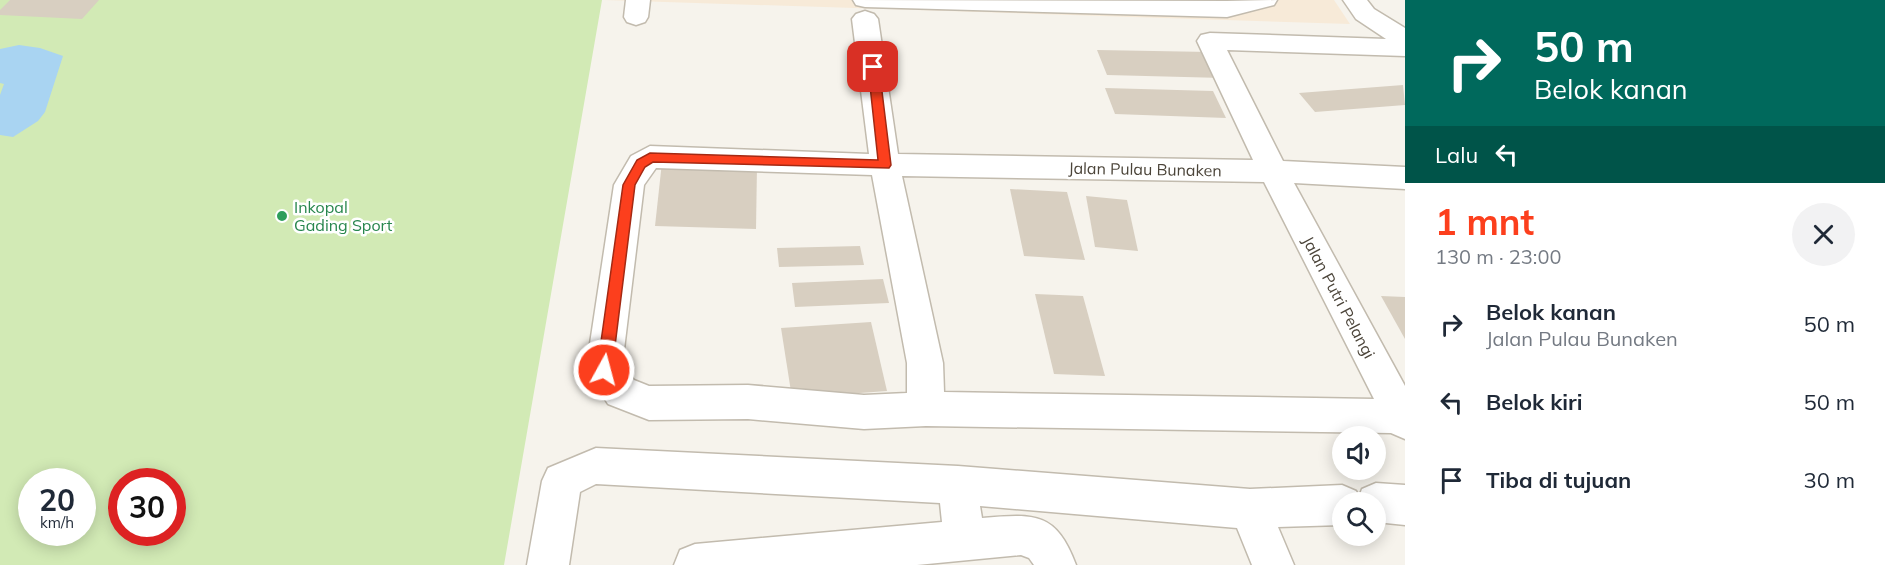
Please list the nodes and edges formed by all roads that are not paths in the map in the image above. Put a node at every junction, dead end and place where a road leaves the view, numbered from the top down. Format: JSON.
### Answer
{"nodes":[{"id":1,"x":1265,"y":0,"type":"edge"},
{"id":2,"x":1355,"y":0,"type":"edge"},
{"id":3,"x":1383,"y":0,"type":"edge"},
{"id":4,"x":865,"y":10,"type":"edge"},
{"id":5,"x":1405,"y":29,"type":"edge"},
{"id":6,"x":1405,"y":40,"type":"edge"},
{"id":7,"x":1405,"y":48,"type":"edge"},
{"id":8,"x":885,"y":165,"type":"junction"},
{"id":9,"x":1273,"y":171,"type":"junction"},
{"id":10,"x":1405,"y":178,"type":"edge"},
{"id":11,"x":926,"y":409,"type":"junction"},
{"id":12,"x":1404,"y":419,"type":"edge"},
{"id":13,"x":958,"y":484,"type":"junction"},
{"id":14,"x":1386,"y":504,"type":"edge"},
{"id":15,"x":1332,"y":505,"type":"edge"},
{"id":16,"x":1405,"y":505,"type":"edge"},
{"id":17,"x":1250,"y":509,"type":"junction"},
{"id":18,"x":964,"y":538,"type":"junction"},
{"id":19,"x":548,"y":565,"type":"edge"},
{"id":20,"x":695,"y":565,"type":"edge"},
{"id":21,"x":1056,"y":565,"type":"edge"},
{"id":22,"x":1273,"y":565,"type":"edge"}],
"edges":[{"from":1,"to":4,"type":"street"},
{"from":2,"to":6,"type":"street"},
{"from":3,"to":5,"type":"street"},
{"from":4,"to":8,"type":"street"},
{"from":7,"to":9,"type":"street","name":"Jalan Putri Pelangi"},
{"from":8,"to":9,"type":"street","name":"Jalan Pulau Bunaken"},
{"from":8,"to":11,"type":"street"},
{"from":8,"to":11,"type":"street","name":"Jalan Pulau Bunaken"},
{"from":9,"to":10,"type":"street","name":"Jalan Pulau Bunaken"},
{"from":9,"to":12,"type":"street","name":"Jalan Putri Pelangi"},
{"from":11,"to":12,"type":"street"},
{"from":13,"to":17,"type":"street"},
{"from":13,"to":18,"type":"street"},
{"from":13,"to":19,"type":"street"},
{"from":14,"to":16,"type":"street"},
{"from":15,"to":17,"type":"street"},
{"from":17,"to":22,"type":"street"},
{"from":18,"to":20,"type":"street"},
{"from":18,"to":21,"type":"street"}]}
